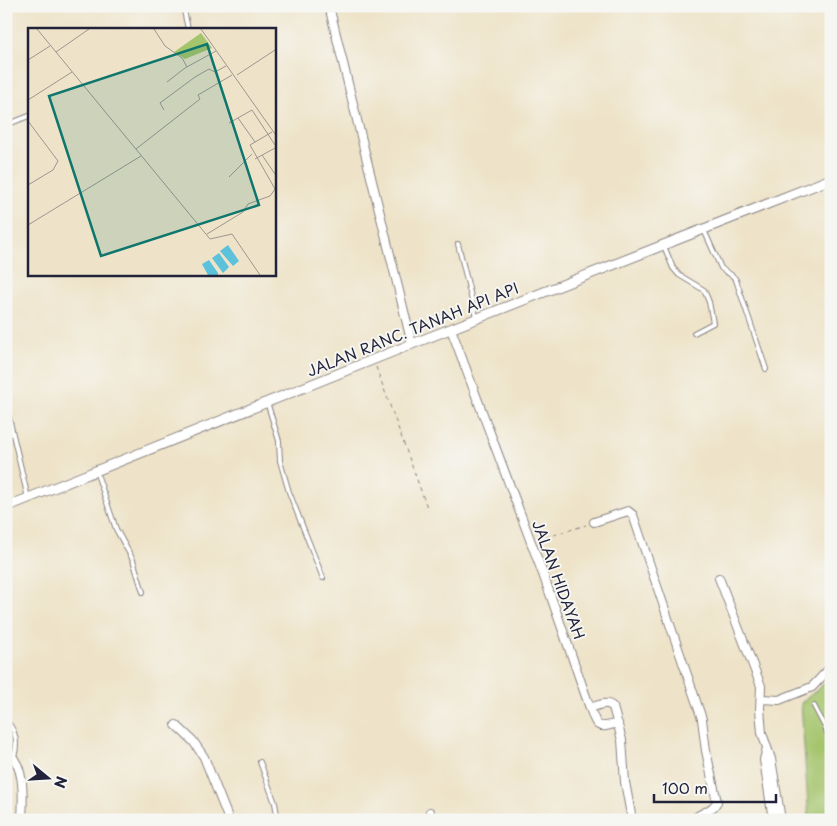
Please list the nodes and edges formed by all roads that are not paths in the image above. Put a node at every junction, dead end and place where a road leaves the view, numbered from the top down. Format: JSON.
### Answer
{"nodes":[{"id":1,"x":183,"y":6,"type":"edge"},
{"id":2,"x":329,"y":6,"type":"edge"},
{"id":3,"x":188,"y":28,"type":"edge"},
{"id":4,"x":28,"y":116,"type":"edge"},
{"id":5,"x":6,"y":124,"type":"edge"},
{"id":6,"x":831,"y":180,"type":"edge"},
{"id":7,"x":704,"y":230,"type":"junction"},
{"id":8,"x":458,"y":244,"type":"dead end"},
{"id":9,"x":664,"y":246,"type":"junction"},
{"id":10,"x":476,"y":319,"type":"junction"},
{"id":11,"x":451,"y":329,"type":"junction"},
{"id":12,"x":694,"y":332,"type":"dead end"},
{"id":13,"x":412,"y":344,"type":"junction"},
{"id":14,"x":766,"y":369,"type":"dead end"},
{"id":15,"x":267,"y":402,"type":"junction"},
{"id":16,"x":6,"y":405,"type":"edge"},
{"id":17,"x":96,"y":471,"type":"junction"},
{"id":18,"x":28,"y":498,"type":"junction"},
{"id":19,"x":6,"y":507,"type":"edge"},
{"id":20,"x":594,"y":522,"type":"road end"},
{"id":21,"x":323,"y":578,"type":"dead end"},
{"id":22,"x":720,"y":578,"type":"dead end"},
{"id":23,"x":144,"y":592,"type":"dead end"},
{"id":24,"x":831,"y":667,"type":"edge"},
{"id":25,"x":762,"y":699,"type":"junction"},
{"id":26,"x":814,"y":706,"type":"dead end"},
{"id":27,"x":590,"y":708,"type":"junction"},
{"id":28,"x":6,"y":722,"type":"edge"},
{"id":29,"x":618,"y":723,"type":"junction"},
{"id":30,"x":176,"y":725,"type":"dead end"},
{"id":31,"x":831,"y":742,"type":"edge"},
{"id":32,"x":767,"y":748,"type":"junction"},
{"id":33,"x":6,"y":751,"type":"edge"},
{"id":34,"x":14,"y":757,"type":"junction"},
{"id":35,"x":260,"y":762,"type":"dead end"},
{"id":36,"x":22,"y":820,"type":"edge"},
{"id":37,"x":228,"y":820,"type":"edge"},
{"id":38,"x":278,"y":820,"type":"edge"},
{"id":39,"x":632,"y":820,"type":"edge"},
{"id":40,"x":693,"y":820,"type":"edge"},
{"id":41,"x":773,"y":820,"type":"edge"},
{"id":42,"x":782,"y":820,"type":"edge"}],
"edges":[{"from":1,"to":3,"type":"lane"},
{"from":2,"to":13,"type":"street"},
{"from":4,"to":5,"type":"lane"},
{"from":6,"to":7,"type":"street","name":"JALAN RANC. TANAH API API"},
{"from":7,"to":9,"type":"street","name":"JALAN RANC. TANAH API API"},
{"from":7,"to":14,"type":"lane"},
{"from":8,"to":10,"type":"lane"},
{"from":9,"to":10,"type":"street","name":"JALAN RANC. TANAH API API"},
{"from":9,"to":12,"type":"lane"},
{"from":10,"to":11,"type":"street","name":"JALAN RANC. TANAH API API"},
{"from":11,"to":13,"type":"street","name":"JALAN RANC. TANAH API API"},
{"from":11,"to":27,"type":"street","name":"JALAN HIDAYAH"},
{"from":13,"to":15,"type":"street","name":"JALAN RANC. TANAH API API"},
{"from":15,"to":17,"type":"street","name":"JALAN RANC. TANAH API API"},
{"from":15,"to":21,"type":"lane"},
{"from":16,"to":18,"type":"lane"},
{"from":17,"to":18,"type":"street","name":"JALAN RANC. TANAH API API"},
{"from":17,"to":23,"type":"lane"},
{"from":18,"to":19,"type":"street","name":"JALAN RANC. TANAH API API"},
{"from":20,"to":40,"type":"street"},
{"from":22,"to":25,"type":"street"},
{"from":24,"to":25,"type":"street"},
{"from":25,"to":32,"type":"street"},
{"from":26,"to":31,"type":"lane"},
{"from":27,"to":29,"type":"street","name":"JALAN HIDAYAH"},
{"from":27,"to":29,"type":"street"},
{"from":28,"to":34,"type":"lane"},
{"from":29,"to":39,"type":"street"},
{"from":30,"to":37,"type":"street"},
{"from":32,"to":41,"type":"street"},
{"from":32,"to":42,"type":"street"},
{"from":33,"to":34,"type":"street"},
{"from":34,"to":36,"type":"street"},
{"from":35,"to":38,"type":"lane"}]}
